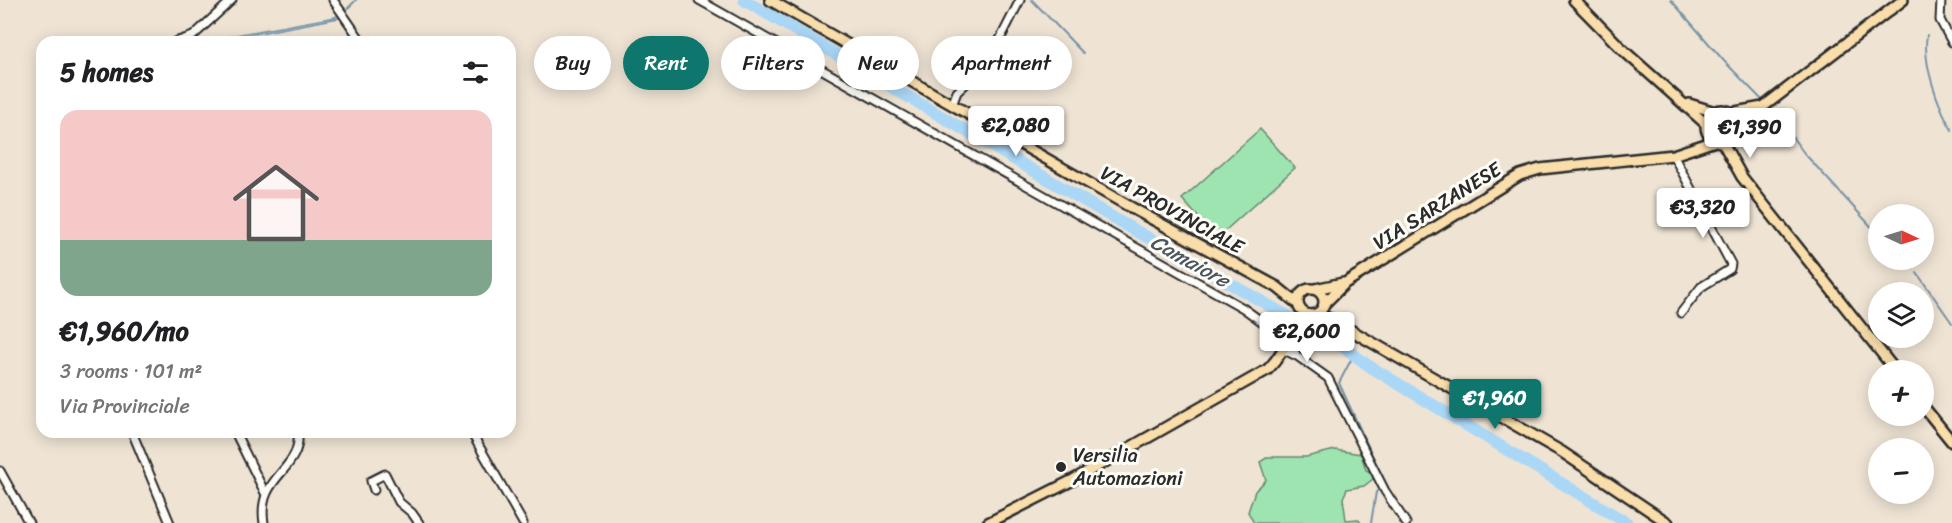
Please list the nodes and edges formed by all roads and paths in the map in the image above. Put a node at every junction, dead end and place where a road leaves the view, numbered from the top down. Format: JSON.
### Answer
{"nodes":[{"id":1,"x":232,"y":0,"type":"edge"},
{"id":2,"x":333,"y":0,"type":"edge"},
{"id":3,"x":699,"y":0,"type":"edge"},
{"id":4,"x":770,"y":0,"type":"edge"},
{"id":5,"x":1020,"y":0,"type":"edge"},
{"id":6,"x":1574,"y":0,"type":"edge"},
{"id":7,"x":1903,"y":0,"type":"edge"},
{"id":8,"x":1941,"y":0,"type":"edge"},
{"id":9,"x":193,"y":36,"type":"edge"},
{"id":10,"x":358,"y":36,"type":"edge"},
{"id":11,"x":1952,"y":42,"type":"edge"},
{"id":12,"x":1684,"y":103,"type":"junction"},
{"id":13,"x":952,"y":105,"type":"junction"},
{"id":14,"x":1757,"y":109,"type":"junction"},
{"id":15,"x":1715,"y":112,"type":"junction"},
{"id":16,"x":1730,"y":112,"type":"junction"},
{"id":17,"x":1706,"y":126,"type":"junction"},
{"id":18,"x":1738,"y":126,"type":"junction"},
{"id":19,"x":1734,"y":138,"type":"junction"},
{"id":20,"x":1719,"y":142,"type":"junction"},
{"id":21,"x":1694,"y":150,"type":"junction"},
{"id":22,"x":1673,"y":155,"type":"junction"},
{"id":23,"x":1747,"y":183,"type":"junction"},
{"id":24,"x":1345,"y":283,"type":"junction"},
{"id":25,"x":1278,"y":287,"type":"junction"},
{"id":26,"x":1311,"y":289,"type":"junction"},
{"id":27,"x":1324,"y":305,"type":"junction"},
{"id":28,"x":1300,"y":311,"type":"junction"},
{"id":29,"x":1681,"y":313,"type":"dead end"},
{"id":30,"x":1313,"y":314,"type":"junction"},
{"id":31,"x":1333,"y":320,"type":"junction"},
{"id":32,"x":1288,"y":343,"type":"junction"},
{"id":33,"x":1887,"y":360,"type":"edge"},
{"id":34,"x":1934,"y":420,"type":"edge"},
{"id":35,"x":135,"y":438,"type":"edge"},
{"id":36,"x":238,"y":438,"type":"edge"},
{"id":37,"x":297,"y":438,"type":"edge"},
{"id":38,"x":474,"y":438,"type":"edge"},
{"id":39,"x":1952,"y":442,"type":"edge"},
{"id":40,"x":0,"y":471,"type":"edge"},
{"id":41,"x":374,"y":490,"type":"dead end"},
{"id":42,"x":265,"y":493,"type":"junction"},
{"id":43,"x":29,"y":523,"type":"edge"},
{"id":44,"x":170,"y":523,"type":"edge"},
{"id":45,"x":264,"y":523,"type":"edge"},
{"id":46,"x":418,"y":523,"type":"edge"},
{"id":47,"x":523,"y":523,"type":"edge"},
{"id":48,"x":988,"y":523,"type":"edge"},
{"id":49,"x":1406,"y":523,"type":"edge"},
{"id":50,"x":1668,"y":523,"type":"edge"}],
"edges":[{"from":1,"to":9,"type":"street"},
{"from":2,"to":10,"type":"street"},
{"from":3,"to":32,"type":"street"},
{"from":4,"to":13,"type":"main road","name":"VIA PROVINCIALE"},
{"from":5,"to":13,"type":"street"},
{"from":6,"to":12,"type":"main road"},
{"from":7,"to":14,"type":"main road"},
{"from":8,"to":11,"type":"street"},
{"from":12,"to":15,"type":"main road"},
{"from":12,"to":17,"type":"main road"},
{"from":13,"to":25,"type":"main road","name":"VIA PROVINCIALE"},
{"from":14,"to":16,"type":"main road"},
{"from":14,"to":18,"type":"main road"},
{"from":15,"to":16,"type":"main road"},
{"from":15,"to":17,"type":"main road"},
{"from":16,"to":18,"type":"main road"},
{"from":17,"to":20,"type":"main road"},
{"from":17,"to":21,"type":"main road"},
{"from":18,"to":19,"type":"main road"},
{"from":19,"to":20,"type":"main road"},
{"from":19,"to":23,"type":"main road"},
{"from":20,"to":21,"type":"main road","name":"VIA SARZANESE"},
{"from":20,"to":23,"type":"main road"},
{"from":21,"to":22,"type":"main road","name":"VIA SARZANESE"},
{"from":22,"to":24,"type":"main road","name":"VIA SARZANESE"},
{"from":22,"to":29,"type":"street"},
{"from":23,"to":33,"type":"main road"},
{"from":24,"to":26,"type":"main road","name":"VIA SARZANESE"},
{"from":24,"to":27,"type":"main road","name":"VIA SARZANESE"},
{"from":25,"to":26,"type":"main road","name":"VIA PROVINCIALE"},
{"from":25,"to":28,"type":"main road","name":"VIA PROVINCIALE"},
{"from":26,"to":27,"type":"main road"},
{"from":26,"to":28,"type":"main road"},
{"from":27,"to":30,"type":"main road"},
{"from":27,"to":31,"type":"main road"},
{"from":28,"to":30,"type":"main road"},
{"from":28,"to":32,"type":"main road"},
{"from":30,"to":31,"type":"main road"},
{"from":31,"to":50,"type":"main road"},
{"from":32,"to":48,"type":"main road"},
{"from":32,"to":49,"type":"street"},
{"from":34,"to":39,"type":"main road"},
{"from":35,"to":44,"type":"street"},
{"from":36,"to":42,"type":"street"},
{"from":37,"to":42,"type":"street"},
{"from":38,"to":47,"type":"street"},
{"from":40,"to":43,"type":"street"},
{"from":41,"to":46,"type":"street"},
{"from":42,"to":45,"type":"street"}]}
